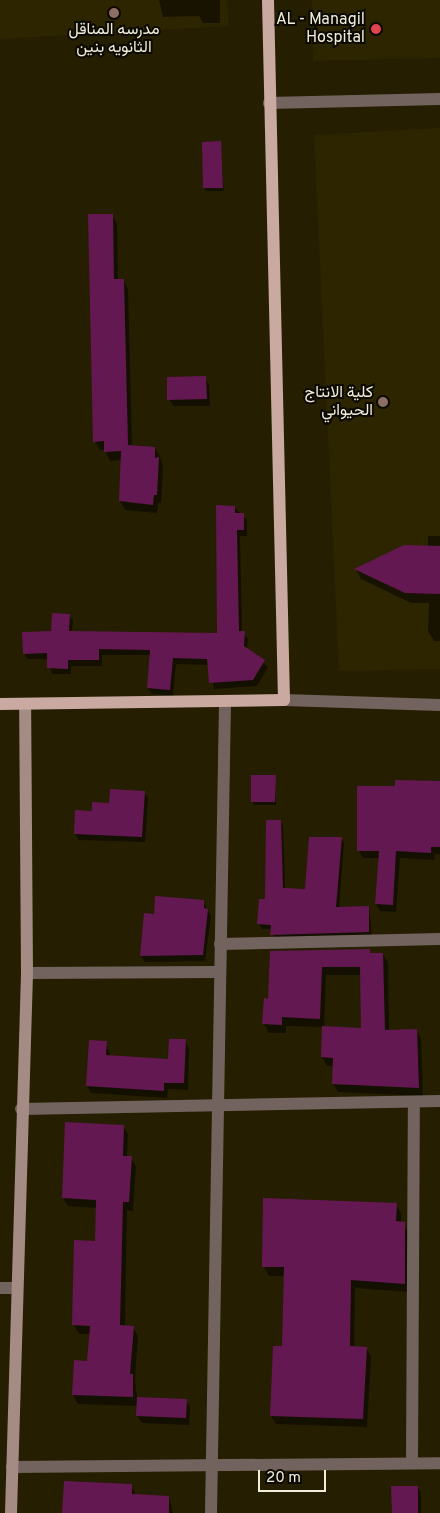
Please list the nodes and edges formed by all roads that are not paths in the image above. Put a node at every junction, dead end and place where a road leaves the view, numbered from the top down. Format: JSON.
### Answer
{"nodes":[{"id":1,"x":268,"y":0,"type":"edge"},
{"id":2,"x":440,"y":99,"type":"edge"},
{"id":3,"x":269,"y":103,"type":"junction"},
{"id":4,"x":284,"y":700,"type":"junction"},
{"id":5,"x":225,"y":703,"type":"junction"},
{"id":6,"x":0,"y":704,"type":"edge"},
{"id":7,"x":25,"y":704,"type":"junction"},
{"id":8,"x":440,"y":705,"type":"edge"},
{"id":9,"x":440,"y":940,"type":"edge"},
{"id":10,"x":220,"y":944,"type":"junction"},
{"id":11,"x":219,"y":972,"type":"junction"},
{"id":12,"x":26,"y":973,"type":"junction"},
{"id":13,"x":440,"y":1101,"type":"edge"},
{"id":14,"x":414,"y":1103,"type":"junction"},
{"id":15,"x":217,"y":1105,"type":"junction"},
{"id":16,"x":21,"y":1109,"type":"junction"},
{"id":17,"x":0,"y":1288,"type":"edge"},
{"id":18,"x":15,"y":1288,"type":"junction"},
{"id":19,"x":412,"y":1463,"type":"junction"},
{"id":20,"x":440,"y":1463,"type":"edge"},
{"id":21,"x":212,"y":1466,"type":"junction"},
{"id":22,"x":12,"y":1467,"type":"junction"},
{"id":23,"x":11,"y":1513,"type":"edge"},
{"id":24,"x":211,"y":1513,"type":"edge"}],
"edges":[{"from":1,"to":3,"type":"main road"},
{"from":2,"to":3,"type":"street"},
{"from":3,"to":4,"type":"main road"},
{"from":4,"to":5,"type":"main road"},
{"from":4,"to":8,"type":"street"},
{"from":5,"to":7,"type":"main road"},
{"from":5,"to":10,"type":"street"},
{"from":6,"to":7,"type":"main road"},
{"from":7,"to":12,"type":"street"},
{"from":9,"to":10,"type":"street"},
{"from":10,"to":11,"type":"street"},
{"from":11,"to":12,"type":"street"},
{"from":11,"to":15,"type":"street"},
{"from":12,"to":16,"type":"street"},
{"from":13,"to":14,"type":"street"},
{"from":14,"to":15,"type":"street"},
{"from":14,"to":19,"type":"street"},
{"from":15,"to":16,"type":"street"},
{"from":15,"to":21,"type":"street"},
{"from":16,"to":18,"type":"street"},
{"from":17,"to":18,"type":"street"},
{"from":18,"to":22,"type":"street"},
{"from":19,"to":20,"type":"street"},
{"from":19,"to":21,"type":"street"},
{"from":21,"to":22,"type":"street"},
{"from":21,"to":24,"type":"street"},
{"from":22,"to":23,"type":"street"}]}
